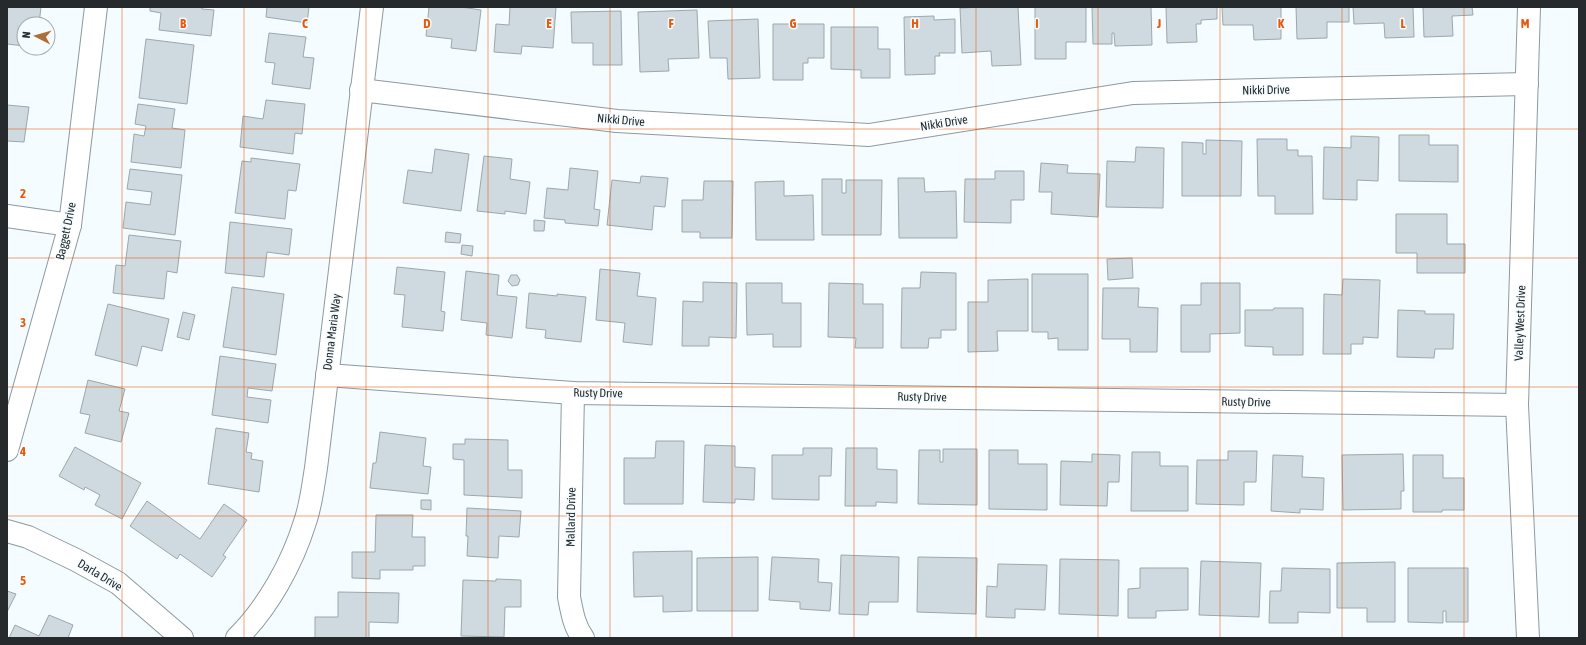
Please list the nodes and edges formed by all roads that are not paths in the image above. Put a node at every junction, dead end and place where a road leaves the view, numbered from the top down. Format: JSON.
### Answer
{"nodes":[{"id":1,"x":96,"y":7,"type":"edge"},
{"id":2,"x":372,"y":7,"type":"edge"},
{"id":3,"x":1529,"y":7,"type":"edge"},
{"id":4,"x":1527,"y":84,"type":"junction"},
{"id":5,"x":361,"y":90,"type":"junction"},
{"id":6,"x":7,"y":216,"type":"edge"},
{"id":7,"x":70,"y":225,"type":"junction"},
{"id":8,"x":327,"y":375,"type":"junction"},
{"id":9,"x":573,"y":393,"type":"junction"},
{"id":10,"x":1517,"y":406,"type":"junction"},
{"id":11,"x":7,"y":450,"type":"edge"},
{"id":12,"x":7,"y":531,"type":"edge"},
{"id":13,"x":182,"y":638,"type":"edge"},
{"id":14,"x":237,"y":638,"type":"edge"},
{"id":15,"x":583,"y":638,"type":"edge"},
{"id":16,"x":1528,"y":638,"type":"edge"}],
"edges":[{"from":1,"to":7,"type":"street","name":"Baggett Drive"},
{"from":2,"to":5,"type":"street","name":"Donna Maria Way"},
{"from":3,"to":4,"type":"street","name":"Valley West Drive"},
{"from":4,"to":5,"type":"street","name":"Nikki Drive"},
{"from":4,"to":10,"type":"street","name":"Valley West Drive"},
{"from":5,"to":8,"type":"street","name":"Donna Maria Way"},
{"from":6,"to":7,"type":"street"},
{"from":7,"to":11,"type":"street","name":"Baggett Drive"},
{"from":8,"to":9,"type":"street","name":"Rusty Drive"},
{"from":8,"to":14,"type":"street","name":"Donna Maria Way"},
{"from":9,"to":10,"type":"street","name":"Rusty Drive"},
{"from":9,"to":15,"type":"street","name":"Mallard Drive"},
{"from":10,"to":16,"type":"street","name":"Valley West Drive"},
{"from":12,"to":13,"type":"street","name":"Darla Drive"}]}
